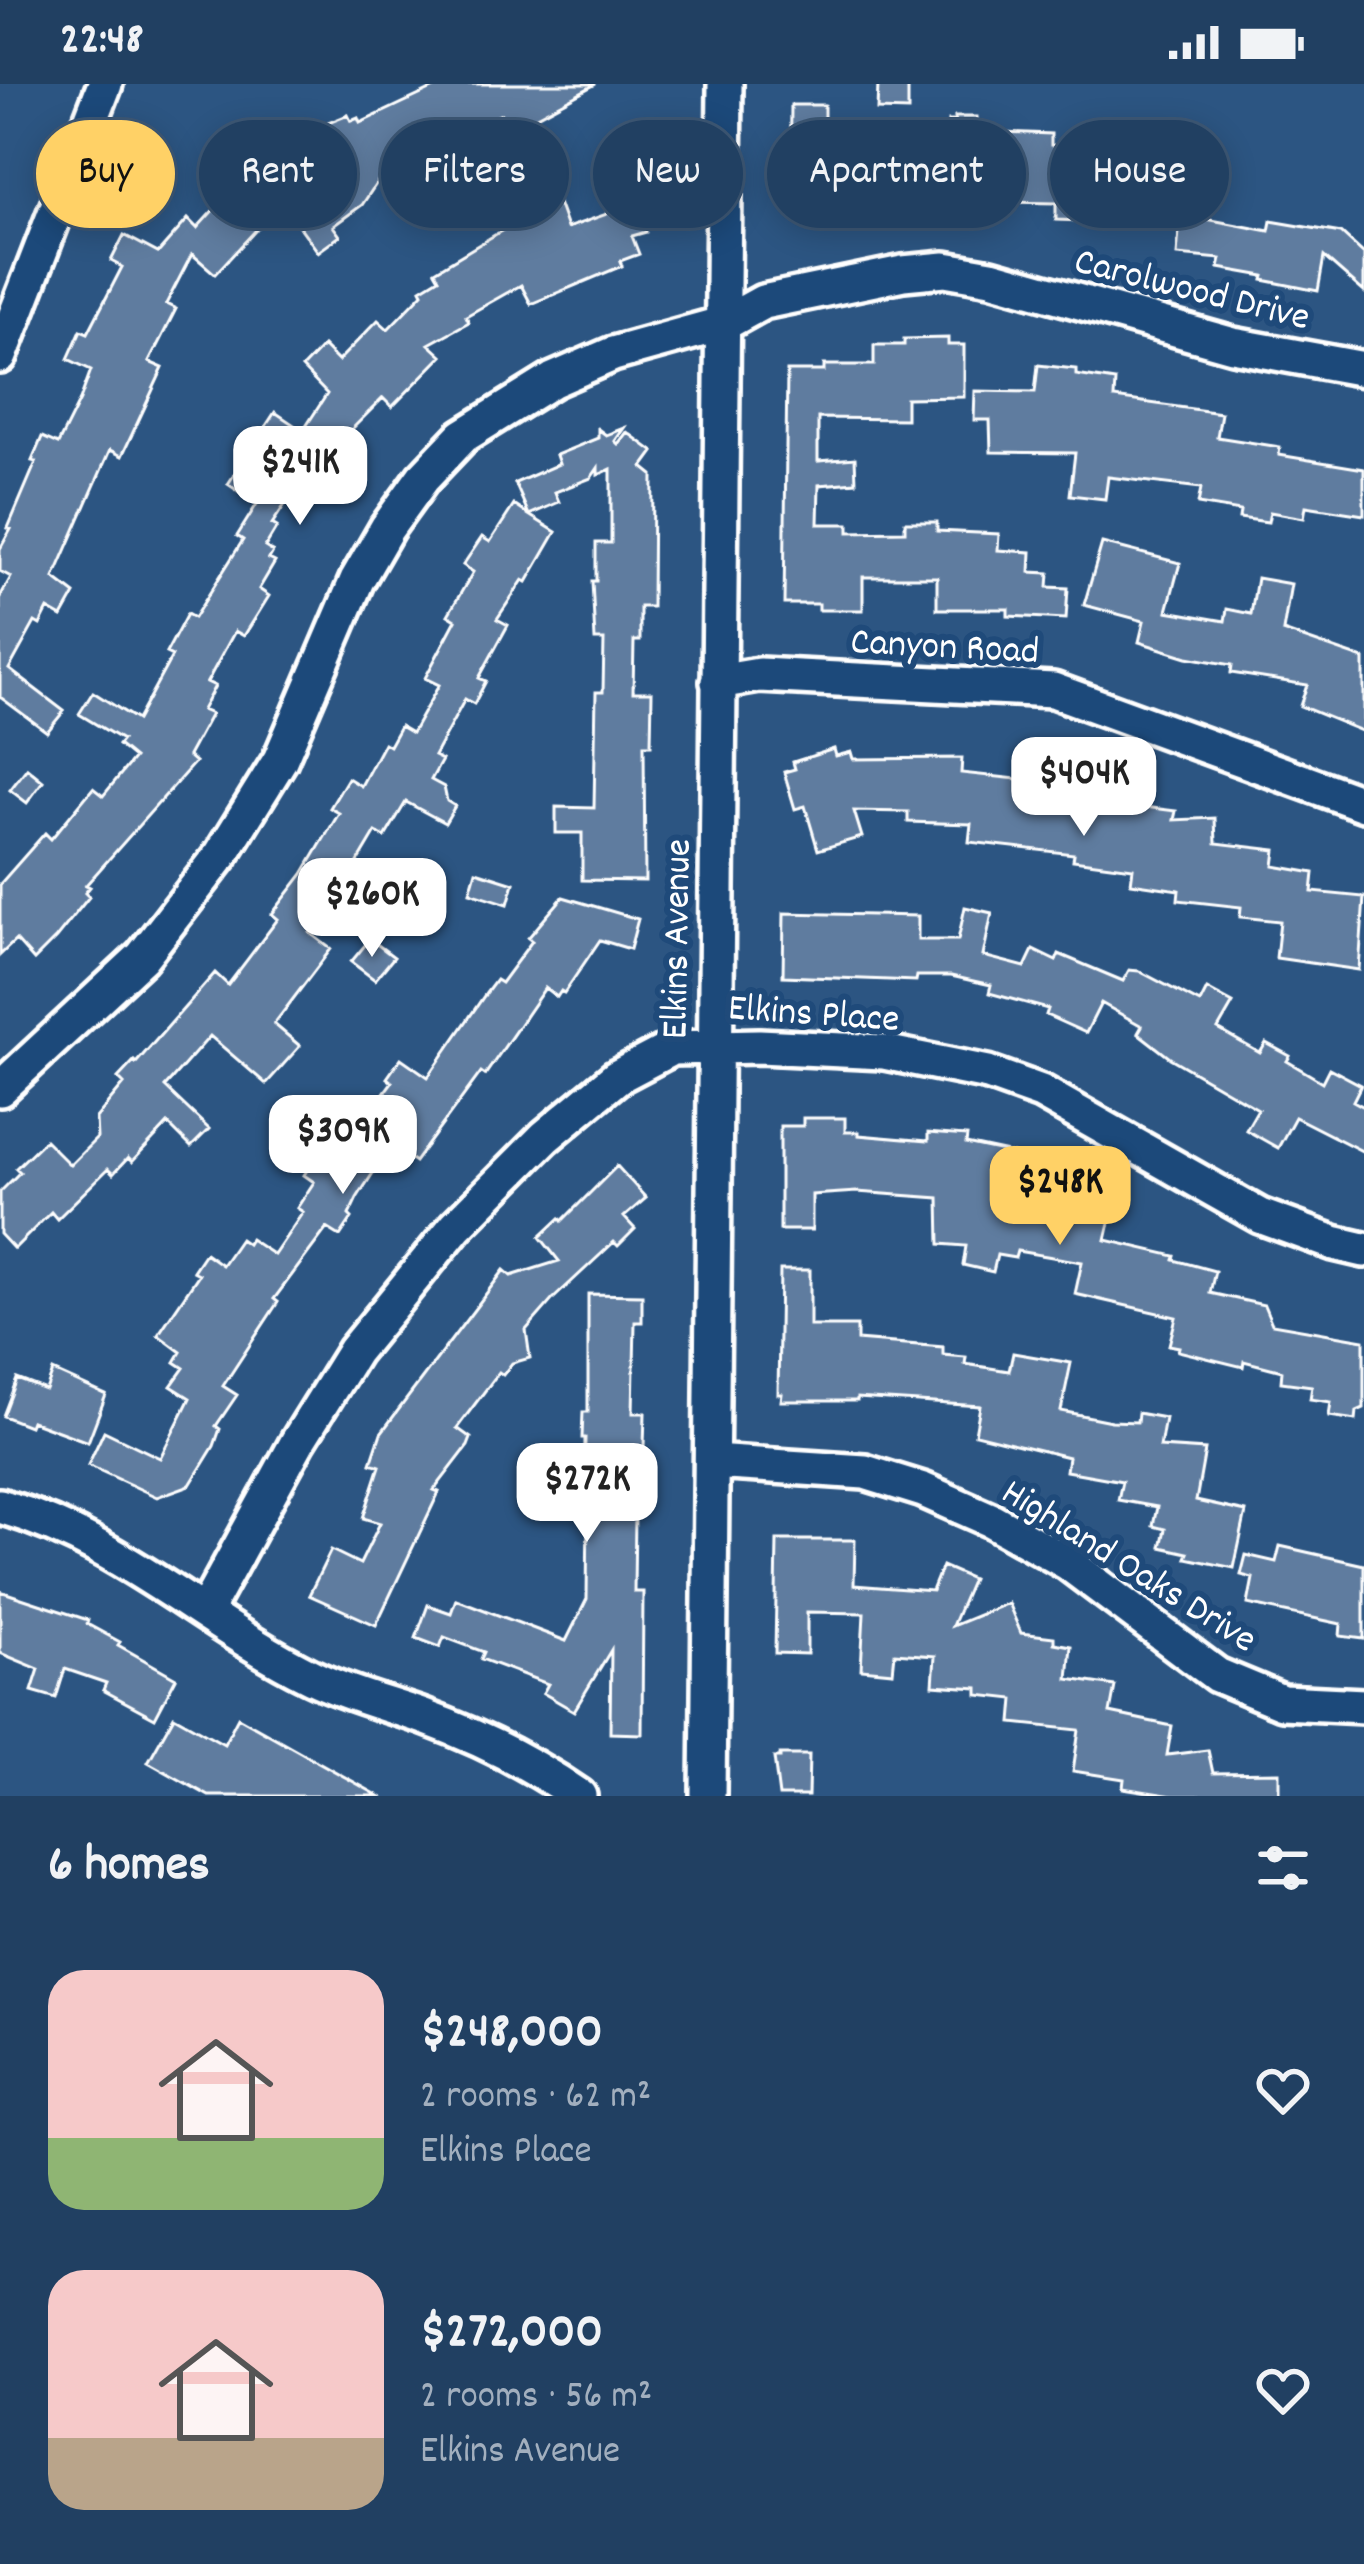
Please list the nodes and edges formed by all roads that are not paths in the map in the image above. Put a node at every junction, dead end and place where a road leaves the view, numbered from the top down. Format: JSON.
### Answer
{"nodes":[{"id":1,"x":105,"y":84,"type":"edge"},
{"id":2,"x":725,"y":84,"type":"edge"},
{"id":3,"x":725,"y":323,"type":"junction"},
{"id":4,"x":0,"y":356,"type":"edge"},
{"id":5,"x":1364,"y":369,"type":"edge"},
{"id":6,"x":718,"y":682,"type":"junction"},
{"id":7,"x":1364,"y":804,"type":"edge"},
{"id":8,"x":713,"y":1046,"type":"junction"},
{"id":9,"x":0,"y":1089,"type":"edge"},
{"id":10,"x":1364,"y":1250,"type":"edge"},
{"id":11,"x":712,"y":1462,"type":"junction"},
{"id":12,"x":0,"y":1505,"type":"edge"},
{"id":13,"x":205,"y":1611,"type":"junction"},
{"id":14,"x":1364,"y":1706,"type":"edge"},
{"id":15,"x":579,"y":1796,"type":"edge"},
{"id":16,"x":708,"y":1796,"type":"edge"}],
"edges":[{"from":1,"to":4,"type":"street"},
{"from":2,"to":3,"type":"street","name":"Elkins Avenue"},
{"from":3,"to":5,"type":"street","name":"Carolwood Drive"},
{"from":3,"to":6,"type":"street","name":"Elkins Avenue"},
{"from":3,"to":9,"type":"street","name":"Carolwood Drive"},
{"from":6,"to":7,"type":"street","name":"Canyon Road"},
{"from":6,"to":8,"type":"street","name":"Elkins Avenue"},
{"from":8,"to":10,"type":"street","name":"Elkins Place"},
{"from":8,"to":11,"type":"street","name":"Elkins Avenue"},
{"from":8,"to":13,"type":"street","name":"Elkins Place"},
{"from":11,"to":14,"type":"street","name":"Highland Oaks Drive"},
{"from":11,"to":16,"type":"street","name":"Elkins Avenue"},
{"from":12,"to":13,"type":"street"},
{"from":13,"to":15,"type":"street"}]}
